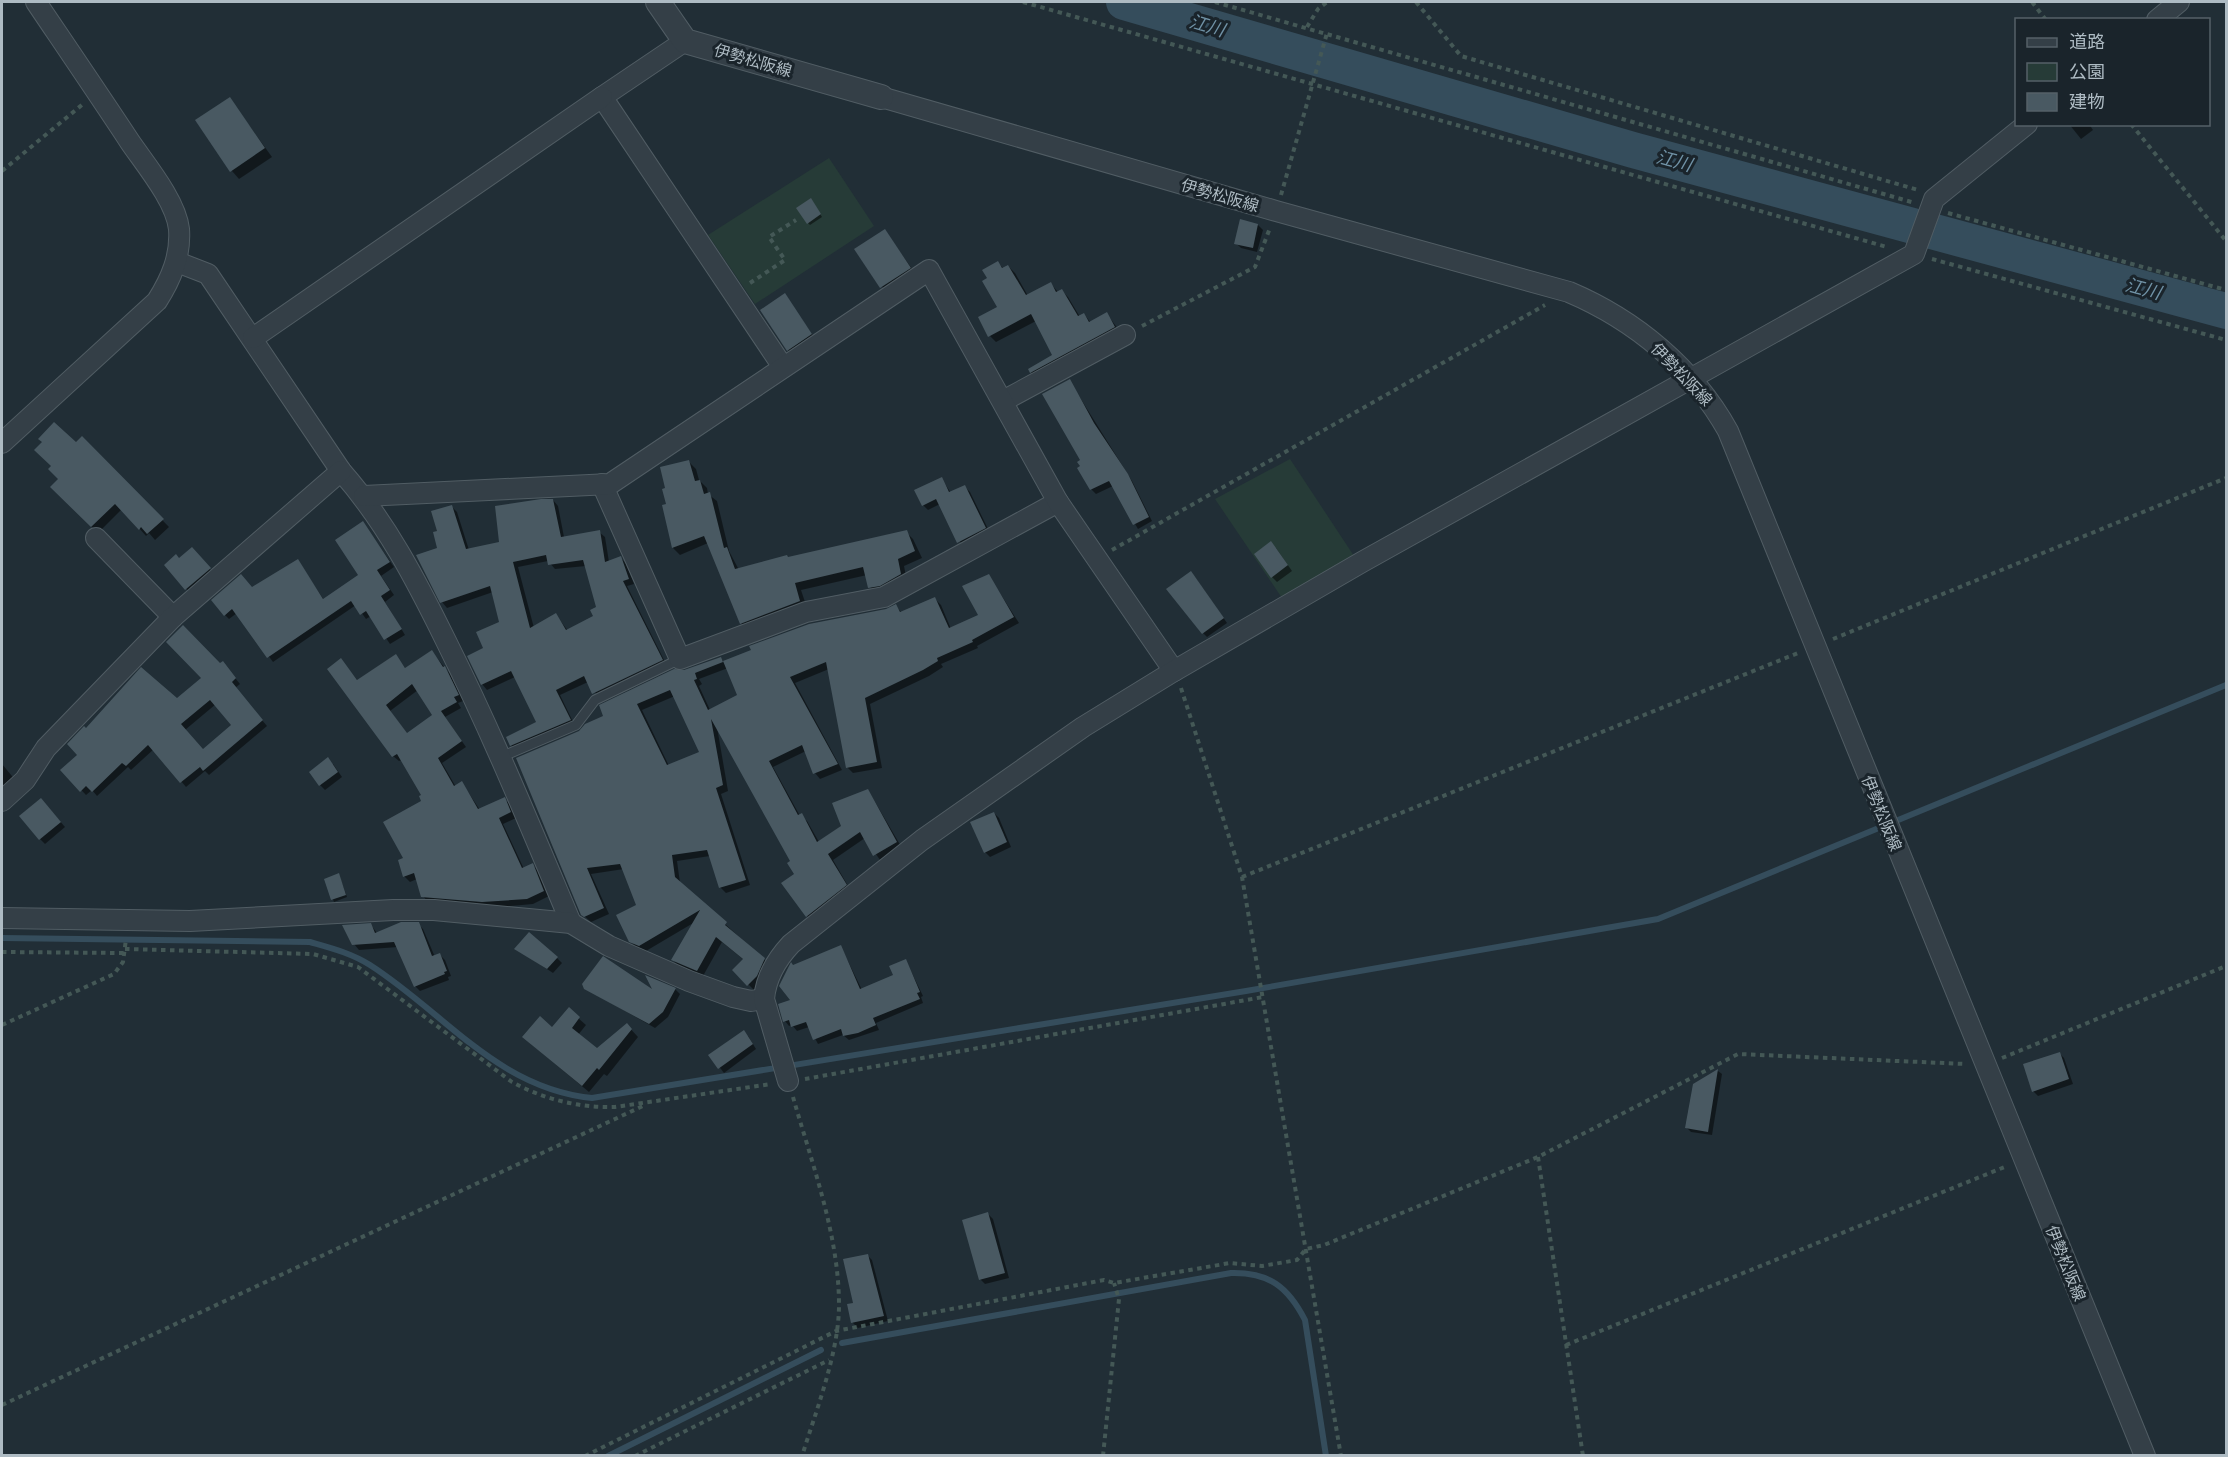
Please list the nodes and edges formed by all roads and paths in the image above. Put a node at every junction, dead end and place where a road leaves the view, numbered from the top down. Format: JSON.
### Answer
{"nodes":[{"id":1,"x":36,"y":2,"type":"edge"},
{"id":2,"x":658,"y":2,"type":"edge"},
{"id":3,"x":1023,"y":2,"type":"edge"},
{"id":4,"x":1215,"y":2,"type":"edge"},
{"id":5,"x":1327,"y":2,"type":"edge"},
{"id":6,"x":1416,"y":2,"type":"edge"},
{"id":7,"x":2032,"y":2,"type":"edge"},
{"id":8,"x":2179,"y":2,"type":"edge"},
{"id":9,"x":2044,"y":18,"type":"edge"},
{"id":10,"x":2159,"y":18,"type":"edge"},
{"id":11,"x":1307,"y":27,"type":"junction"},
{"id":12,"x":1327,"y":33,"type":"junction"},
{"id":13,"x":685,"y":41,"type":"junction"},
{"id":14,"x":1313,"y":84,"type":"junction"},
{"id":15,"x":97,"y":93,"type":"junction"},
{"id":16,"x":602,"y":96,"type":"junction"},
{"id":17,"x":881,"y":97,"type":"joint"},
{"id":18,"x":2025,"y":126,"type":"edge"},
{"id":19,"x":2133,"y":126,"type":"edge"},
{"id":20,"x":2,"y":171,"type":"edge"},
{"id":21,"x":1932,"y":203,"type":"junction"},
{"id":22,"x":1276,"y":211,"type":"junction"},
{"id":23,"x":796,"y":220,"type":"dead end"},
{"id":24,"x":2226,"y":242,"type":"edge"},
{"id":25,"x":1914,"y":254,"type":"junction"},
{"id":26,"x":177,"y":262,"type":"junction"},
{"id":27,"x":2226,"y":290,"type":"edge"},
{"id":28,"x":1569,"y":292,"type":"junction"},
{"id":29,"x":734,"y":293,"type":"junction"},
{"id":30,"x":1125,"y":335,"type":"joint"},
{"id":31,"x":253,"y":338,"type":"junction"},
{"id":32,"x":2226,"y":340,"type":"edge"},
{"id":33,"x":783,"y":367,"type":"junction"},
{"id":34,"x":1692,"y":379,"type":"junction"},
{"id":35,"x":1003,"y":401,"type":"junction"},
{"id":36,"x":2,"y":443,"type":"edge"},
{"id":37,"x":342,"y":471,"type":"junction"},
{"id":38,"x":2226,"y":478,"type":"edge"},
{"id":39,"x":602,"y":484,"type":"junction"},
{"id":40,"x":364,"y":496,"type":"junction"},
{"id":41,"x":1058,"y":502,"type":"junction"},
{"id":42,"x":96,"y":538,"type":"dead end"},
{"id":43,"x":1097,"y":559,"type":"junction"},
{"id":44,"x":173,"y":617,"type":"junction"},
{"id":45,"x":1814,"y":646,"type":"junction"},
{"id":46,"x":680,"y":659,"type":"junction"},
{"id":47,"x":1174,"y":671,"type":"junction"},
{"id":48,"x":501,"y":757,"type":"junction"},
{"id":49,"x":2,"y":801,"type":"edge"},
{"id":50,"x":1242,"y":877,"type":"junction"},
{"id":51,"x":2,"y":918,"type":"edge"},
{"id":52,"x":571,"y":923,"type":"junction"},
{"id":53,"x":2,"y":952,"type":"edge"},
{"id":54,"x":124,"y":953,"type":"junction"},
{"id":55,"x":2226,"y":966,"type":"edge"},
{"id":56,"x":1263,"y":996,"type":"junction"},
{"id":57,"x":764,"y":999,"type":"junction"},
{"id":58,"x":2,"y":1025,"type":"edge"},
{"id":59,"x":1986,"y":1065,"type":"junction"},
{"id":60,"x":786,"y":1072,"type":"junction"},
{"id":61,"x":650,"y":1103,"type":"junction"},
{"id":62,"x":1538,"y":1157,"type":"junction"},
{"id":63,"x":2024,"y":1159,"type":"junction"},
{"id":64,"x":1306,"y":1249,"type":"junction"},
{"id":65,"x":1114,"y":1283,"type":"junction"},
{"id":66,"x":836,"y":1331,"type":"junction"},
{"id":67,"x":1566,"y":1345,"type":"junction"},
{"id":68,"x":830,"y":1359,"type":"junction"},
{"id":69,"x":2,"y":1405,"type":"edge"},
{"id":70,"x":585,"y":1455,"type":"edge"},
{"id":71,"x":635,"y":1455,"type":"edge"},
{"id":72,"x":802,"y":1455,"type":"edge"},
{"id":73,"x":1103,"y":1455,"type":"edge"},
{"id":74,"x":1341,"y":1455,"type":"edge"},
{"id":75,"x":1583,"y":1455,"type":"edge"},
{"id":76,"x":2145,"y":1455,"type":"edge"}],
"edges":[{"from":1,"to":15,"type":"street"},
{"from":2,"to":13,"type":"street"},
{"from":3,"to":14,"type":"path"},
{"from":4,"to":11,"type":"path"},
{"from":5,"to":11,"type":"path"},
{"from":6,"to":21,"type":"path"},
{"from":7,"to":9,"type":"path"},
{"from":8,"to":10,"type":"street"},
{"from":11,"to":12,"type":"path"},
{"from":12,"to":14,"type":"path"},
{"from":12,"to":21,"type":"path"},
{"from":13,"to":16,"type":"street"},
{"from":13,"to":17,"type":"street","name":"伊勢松阪線"},
{"from":14,"to":22,"type":"path"},
{"from":14,"to":25,"type":"path"},
{"from":15,"to":20,"type":"path"},
{"from":15,"to":26,"type":"street"},
{"from":16,"to":29,"type":"street"},
{"from":16,"to":31,"type":"street"},
{"from":17,"to":22,"type":"street","name":"伊勢松阪線"},
{"from":18,"to":21,"type":"street"},
{"from":19,"to":24,"type":"path"},
{"from":21,"to":25,"type":"street"},
{"from":21,"to":27,"type":"path"},
{"from":22,"to":28,"type":"street","name":"伊勢松阪線"},
{"from":22,"to":30,"type":"path"},
{"from":23,"to":29,"type":"path"},
{"from":25,"to":32,"type":"path"},
{"from":25,"to":34,"type":"street"},
{"from":26,"to":31,"type":"street"},
{"from":26,"to":36,"type":"street"},
{"from":28,"to":34,"type":"street","name":"伊勢松阪線"},
{"from":28,"to":43,"type":"path"},
{"from":29,"to":33,"type":"street"},
{"from":30,"to":35,"type":"street"},
{"from":31,"to":37,"type":"street"},
{"from":33,"to":35,"type":"street"},
{"from":33,"to":39,"type":"street"},
{"from":34,"to":45,"type":"street","name":"伊勢松阪線"},
{"from":34,"to":47,"type":"street"},
{"from":35,"to":41,"type":"street"},
{"from":37,"to":40,"type":"street"},
{"from":37,"to":44,"type":"street"},
{"from":38,"to":45,"type":"path"},
{"from":39,"to":40,"type":"street"},
{"from":39,"to":46,"type":"street"},
{"from":40,"to":48,"type":"street"},
{"from":41,"to":43,"type":"street"},
{"from":41,"to":46,"type":"street"},
{"from":42,"to":44,"type":"street"},
{"from":43,"to":47,"type":"street"},
{"from":44,"to":49,"type":"street"},
{"from":45,"to":50,"type":"path"},
{"from":45,"to":59,"type":"street","name":"伊勢松阪線"},
{"from":46,"to":48,"type":"lane"},
{"from":47,"to":50,"type":"path"},
{"from":47,"to":57,"type":"street"},
{"from":48,"to":52,"type":"street"},
{"from":50,"to":56,"type":"path"},
{"from":51,"to":52,"type":"street"},
{"from":52,"to":57,"type":"street"},
{"from":53,"to":54,"type":"path"},
{"from":54,"to":58,"type":"path"},
{"from":54,"to":61,"type":"path"},
{"from":55,"to":59,"type":"path"},
{"from":56,"to":60,"type":"path"},
{"from":56,"to":64,"type":"path"},
{"from":57,"to":60,"type":"street"},
{"from":59,"to":62,"type":"path"},
{"from":59,"to":63,"type":"street","name":"伊勢松阪線"},
{"from":60,"to":61,"type":"path"},
{"from":60,"to":66,"type":"path"},
{"from":61,"to":69,"type":"path"},
{"from":62,"to":64,"type":"path"},
{"from":62,"to":67,"type":"path"},
{"from":63,"to":67,"type":"path"},
{"from":63,"to":76,"type":"street","name":"伊勢松阪線"},
{"from":64,"to":65,"type":"path"},
{"from":64,"to":74,"type":"path"},
{"from":65,"to":66,"type":"path"},
{"from":65,"to":73,"type":"path"},
{"from":66,"to":68,"type":"path"},
{"from":66,"to":70,"type":"path"},
{"from":67,"to":75,"type":"path"},
{"from":68,"to":71,"type":"path"},
{"from":68,"to":72,"type":"path"}]}
